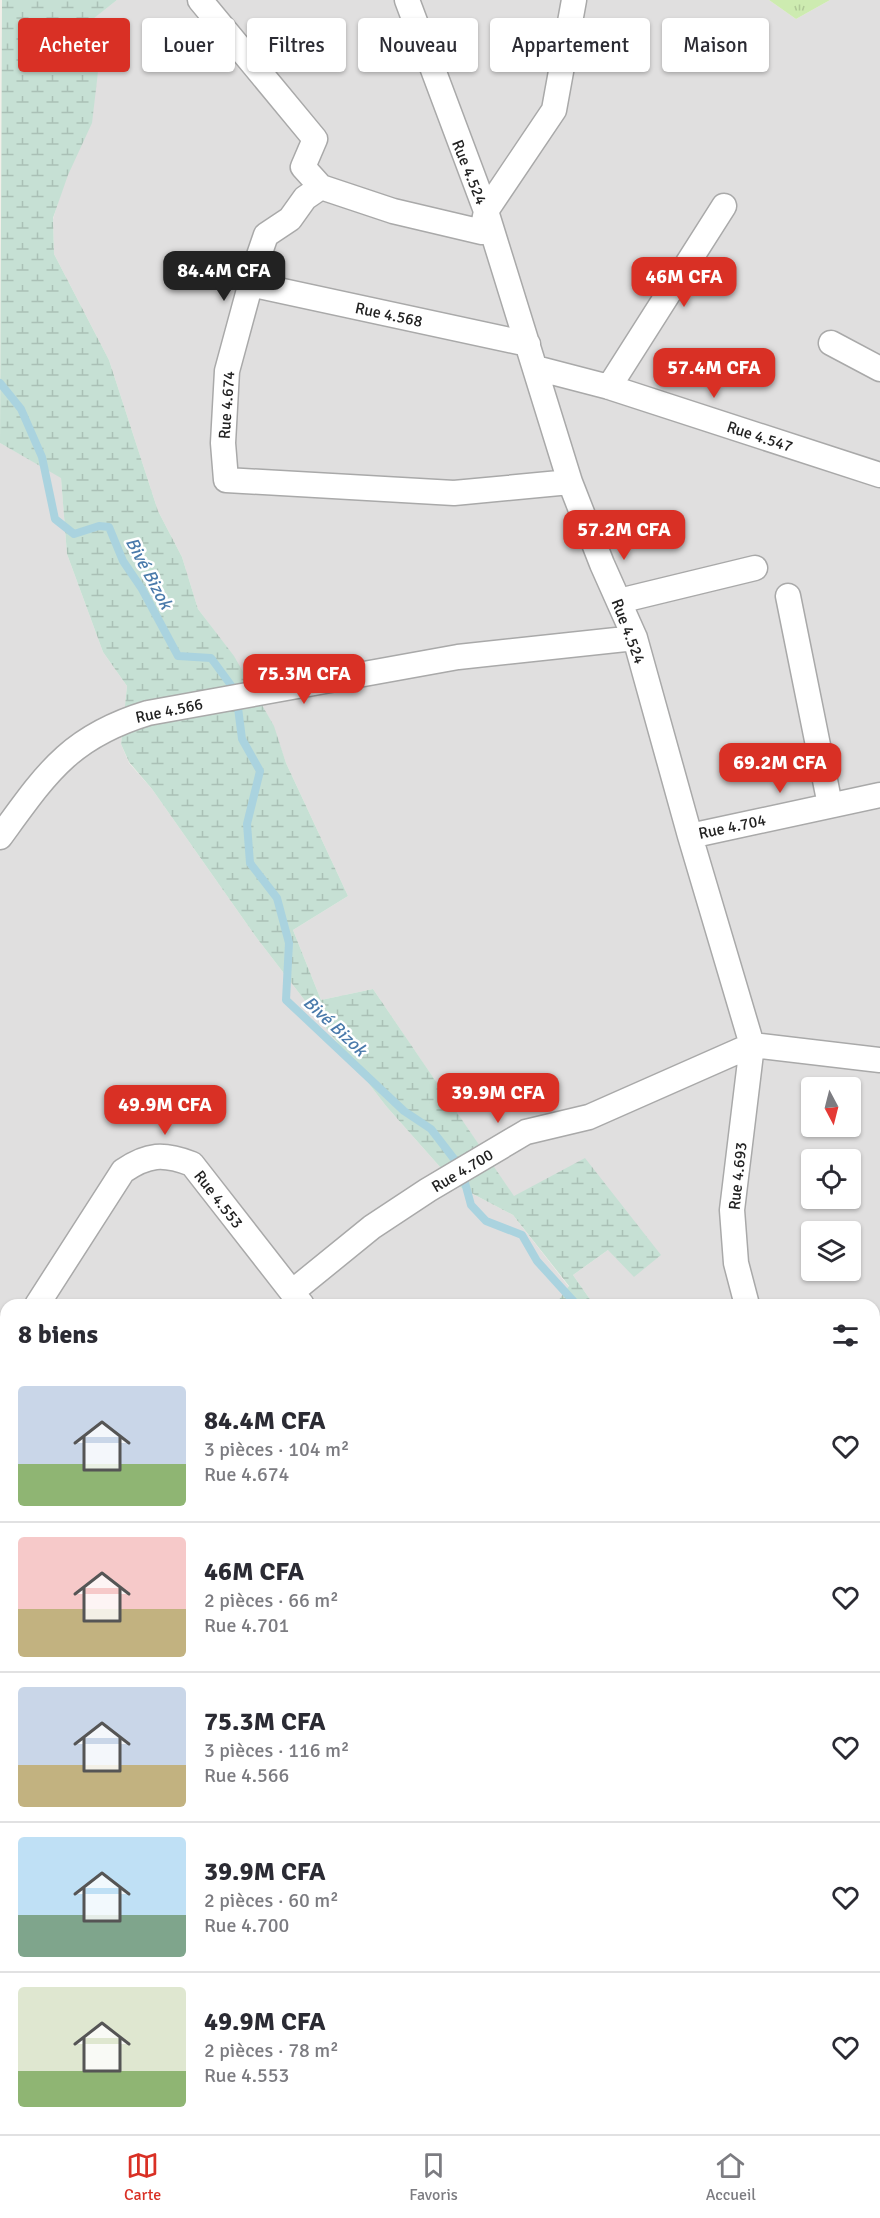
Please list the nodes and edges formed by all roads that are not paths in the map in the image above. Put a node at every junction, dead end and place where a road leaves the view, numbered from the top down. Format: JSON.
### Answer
{"nodes":[{"id":1,"x":200,"y":0,"type":"edge"},
{"id":2,"x":407,"y":0,"type":"edge"},
{"id":3,"x":574,"y":0,"type":"edge"},
{"id":4,"x":321,"y":187,"type":"junction"},
{"id":5,"x":724,"y":206,"type":"dead end"},
{"id":6,"x":486,"y":211,"type":"junction"},
{"id":7,"x":250,"y":284,"type":"junction"},
{"id":8,"x":831,"y":343,"type":"dead end"},
{"id":9,"x":528,"y":344,"type":"junction"},
{"id":10,"x":536,"y":368,"type":"junction"},
{"id":11,"x":880,"y":369,"type":"edge"},
{"id":12,"x":609,"y":387,"type":"junction"},
{"id":13,"x":880,"y":475,"type":"edge"},
{"id":14,"x":570,"y":482,"type":"junction"},
{"id":15,"x":755,"y":568,"type":"dead end"},
{"id":16,"x":788,"y":596,"type":"dead end"},
{"id":17,"x":619,"y":601,"type":"junction"},
{"id":18,"x":635,"y":638,"type":"junction"},
{"id":19,"x":880,"y":795,"type":"edge"},
{"id":20,"x":830,"y":805,"type":"junction"},
{"id":21,"x":690,"y":836,"type":"junction"},
{"id":22,"x":0,"y":837,"type":"edge"},
{"id":23,"x":752,"y":1046,"type":"junction"},
{"id":24,"x":880,"y":1060,"type":"edge"},
{"id":25,"x":41,"y":1299,"type":"edge"},
{"id":26,"x":297,"y":1299,"type":"edge"},
{"id":27,"x":745,"y":1299,"type":"edge"}],
"edges":[{"from":1,"to":4,"type":"street"},
{"from":2,"to":6,"type":"street","name":"Rue 4.524"},
{"from":3,"to":6,"type":"street"},
{"from":4,"to":6,"type":"street"},
{"from":4,"to":7,"type":"street","name":"Rue 4.674"},
{"from":5,"to":12,"type":"street"},
{"from":6,"to":9,"type":"street","name":"Rue 4.524"},
{"from":7,"to":9,"type":"street","name":"Rue 4.568"},
{"from":7,"to":14,"type":"street","name":"Rue 4.674"},
{"from":8,"to":11,"type":"street"},
{"from":9,"to":10,"type":"street","name":"Rue 4.524"},
{"from":10,"to":12,"type":"street","name":"Rue 4.547"},
{"from":10,"to":14,"type":"street","name":"Rue 4.524"},
{"from":12,"to":13,"type":"street","name":"Rue 4.547"},
{"from":14,"to":17,"type":"street","name":"Rue 4.524"},
{"from":15,"to":17,"type":"street"},
{"from":16,"to":20,"type":"street"},
{"from":17,"to":18,"type":"street","name":"Rue 4.524"},
{"from":18,"to":21,"type":"street","name":"Rue 4.524"},
{"from":18,"to":22,"type":"street","name":"Rue 4.566"},
{"from":19,"to":20,"type":"street","name":"Rue 4.704"},
{"from":20,"to":21,"type":"street","name":"Rue 4.704"},
{"from":21,"to":23,"type":"street","name":"Rue 4.524"},
{"from":23,"to":24,"type":"street"},
{"from":23,"to":26,"type":"street","name":"Rue 4.700"},
{"from":23,"to":27,"type":"street","name":"Rue 4.693"},
{"from":25,"to":26,"type":"street","name":"Rue 4.553"}]}
